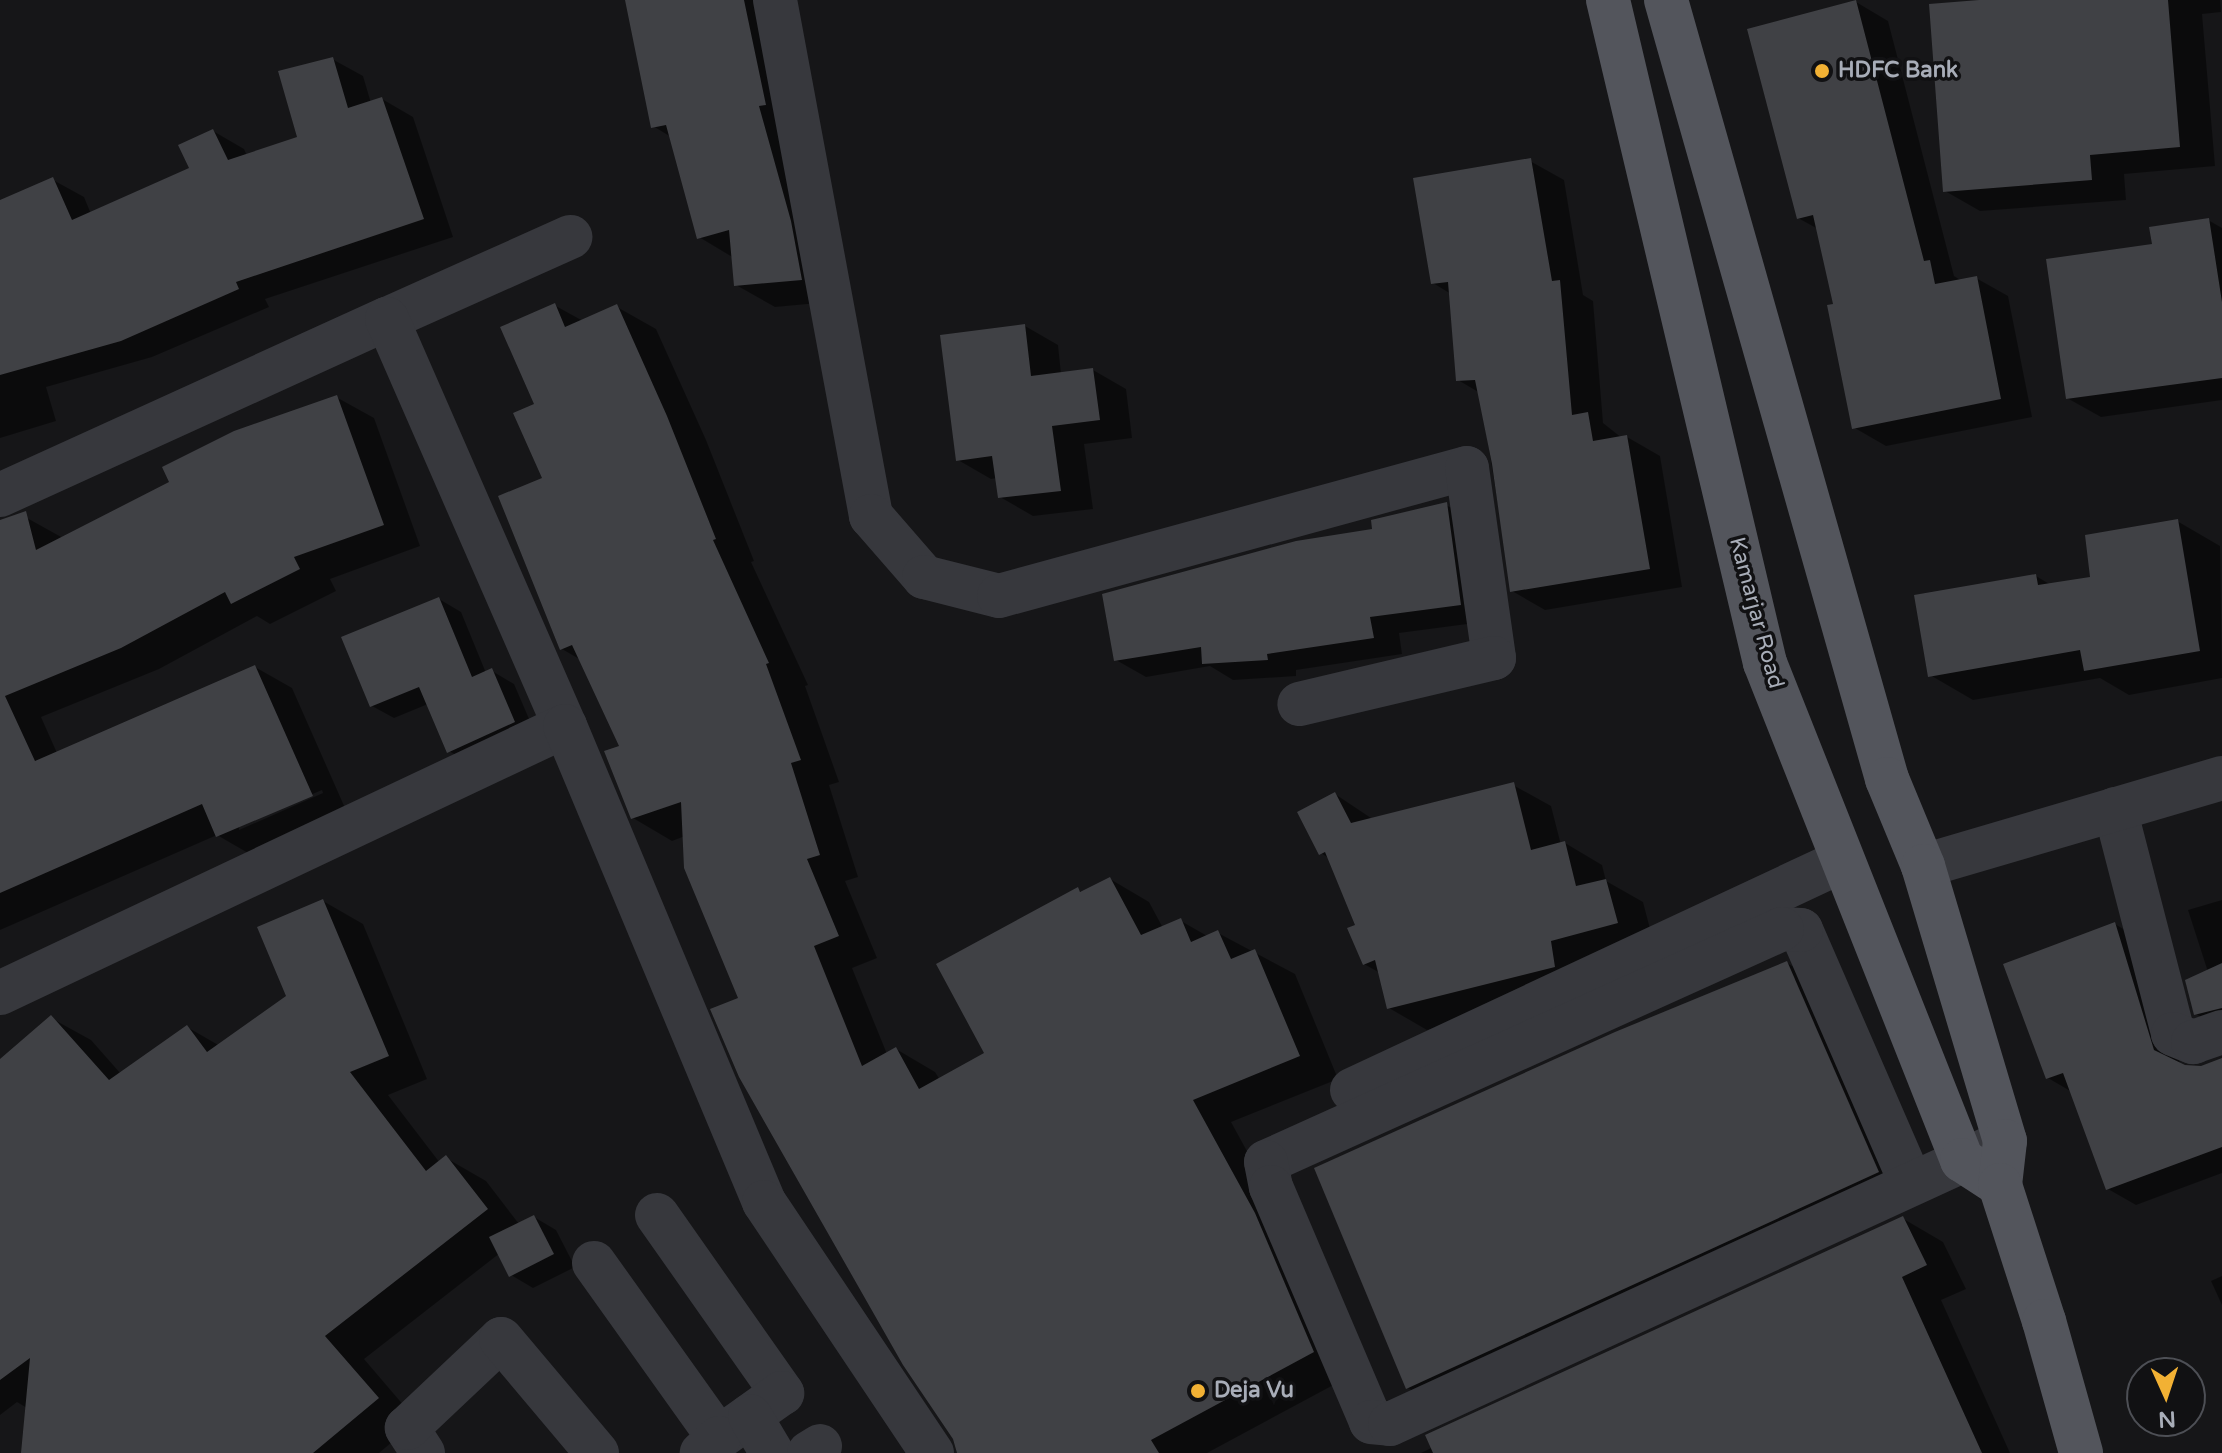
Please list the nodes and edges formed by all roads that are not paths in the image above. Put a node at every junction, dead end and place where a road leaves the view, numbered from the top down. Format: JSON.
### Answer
{"nodes":[{"id":1,"x":775,"y":0,"type":"edge"},
{"id":2,"x":1608,"y":0,"type":"edge"},
{"id":3,"x":1666,"y":0,"type":"edge"},
{"id":4,"x":570,"y":237,"type":"dead end"},
{"id":5,"x":387,"y":319,"type":"junction"},
{"id":6,"x":0,"y":495,"type":"edge"},
{"id":7,"x":1299,"y":704,"type":"dead end"},
{"id":8,"x":565,"y":726,"type":"junction"},
{"id":9,"x":2222,"y":778,"type":"edge"},
{"id":10,"x":2115,"y":809,"type":"junction"},
{"id":11,"x":1842,"y":861,"type":"junction"},
{"id":12,"x":1923,"y":866,"type":"junction"},
{"id":13,"x":0,"y":993,"type":"edge"},
{"id":14,"x":2222,"y":1032,"type":"edge"},
{"id":15,"x":1352,"y":1090,"type":"dead end"},
{"id":16,"x":2005,"y":1141,"type":"junction"},
{"id":17,"x":1962,"y":1160,"type":"junction"},
{"id":18,"x":1911,"y":1183,"type":"junction"},
{"id":19,"x":2000,"y":1185,"type":"junction"},
{"id":20,"x":657,"y":1215,"type":"dead end"},
{"id":21,"x":594,"y":1263,"type":"dead end"},
{"id":22,"x":724,"y":1436,"type":"edge"},
{"id":23,"x":423,"y":1453,"type":"edge"},
{"id":24,"x":597,"y":1453,"type":"edge"},
{"id":25,"x":772,"y":1453,"type":"edge"},
{"id":26,"x":932,"y":1453,"type":"edge"},
{"id":27,"x":2081,"y":1453,"type":"edge"}],
"edges":[{"from":1,"to":7,"type":"street"},
{"from":2,"to":11,"type":"main road","name":"Kamarjar Road"},
{"from":3,"to":12,"type":"main road"},
{"from":4,"to":5,"type":"street"},
{"from":5,"to":6,"type":"street"},
{"from":5,"to":8,"type":"street"},
{"from":8,"to":13,"type":"street"},
{"from":8,"to":26,"type":"street"},
{"from":9,"to":10,"type":"street"},
{"from":10,"to":12,"type":"street"},
{"from":10,"to":14,"type":"street"},
{"from":11,"to":15,"type":"street"},
{"from":11,"to":17,"type":"main road","name":"Kamarjar Road"},
{"from":12,"to":16,"type":"main road"},
{"from":16,"to":17,"type":"street"},
{"from":16,"to":19,"type":"main road"},
{"from":17,"to":18,"type":"street"},
{"from":17,"to":19,"type":"main road"},
{"from":18,"to":18,"type":"street"},
{"from":19,"to":27,"type":"main road"},
{"from":20,"to":22,"type":"street"},
{"from":21,"to":22,"type":"street"},
{"from":22,"to":25,"type":"street"},
{"from":23,"to":24,"type":"street"}]}
